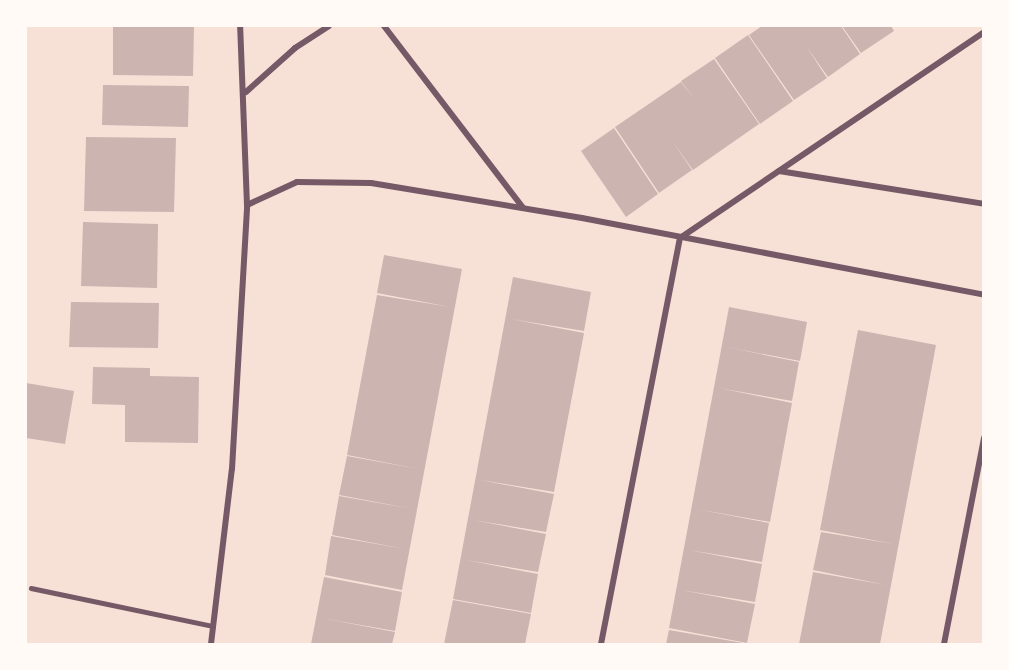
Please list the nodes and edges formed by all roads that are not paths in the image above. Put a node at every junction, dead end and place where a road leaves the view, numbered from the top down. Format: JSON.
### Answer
{"nodes":[{"id":1,"x":240,"y":26,"type":"edge"},
{"id":2,"x":329,"y":26,"type":"edge"},
{"id":3,"x":384,"y":26,"type":"edge"},
{"id":4,"x":984,"y":32,"type":"edge"},
{"id":5,"x":246,"y":92,"type":"junction"},
{"id":6,"x":778,"y":171,"type":"junction"},
{"id":7,"x":984,"y":204,"type":"edge"},
{"id":8,"x":247,"y":205,"type":"junction"},
{"id":9,"x":524,"y":208,"type":"junction"},
{"id":10,"x":680,"y":238,"type":"junction"},
{"id":11,"x":984,"y":295,"type":"edge"},
{"id":12,"x":984,"y":438,"type":"edge"},
{"id":13,"x":31,"y":588,"type":"dead end"},
{"id":14,"x":213,"y":626,"type":"junction"},
{"id":15,"x":211,"y":645,"type":"edge"},
{"id":16,"x":601,"y":645,"type":"edge"},
{"id":17,"x":944,"y":645,"type":"edge"}],
"edges":[{"from":1,"to":5,"type":"street"},
{"from":2,"to":5,"type":"street"},
{"from":3,"to":9,"type":"street"},
{"from":4,"to":6,"type":"street"},
{"from":5,"to":8,"type":"street"},
{"from":6,"to":7,"type":"street"},
{"from":6,"to":10,"type":"street"},
{"from":8,"to":9,"type":"street"},
{"from":8,"to":14,"type":"street"},
{"from":9,"to":10,"type":"street"},
{"from":10,"to":11,"type":"street"},
{"from":10,"to":16,"type":"street"},
{"from":12,"to":17,"type":"street"},
{"from":13,"to":14,"type":"lane"},
{"from":14,"to":15,"type":"street"}]}
